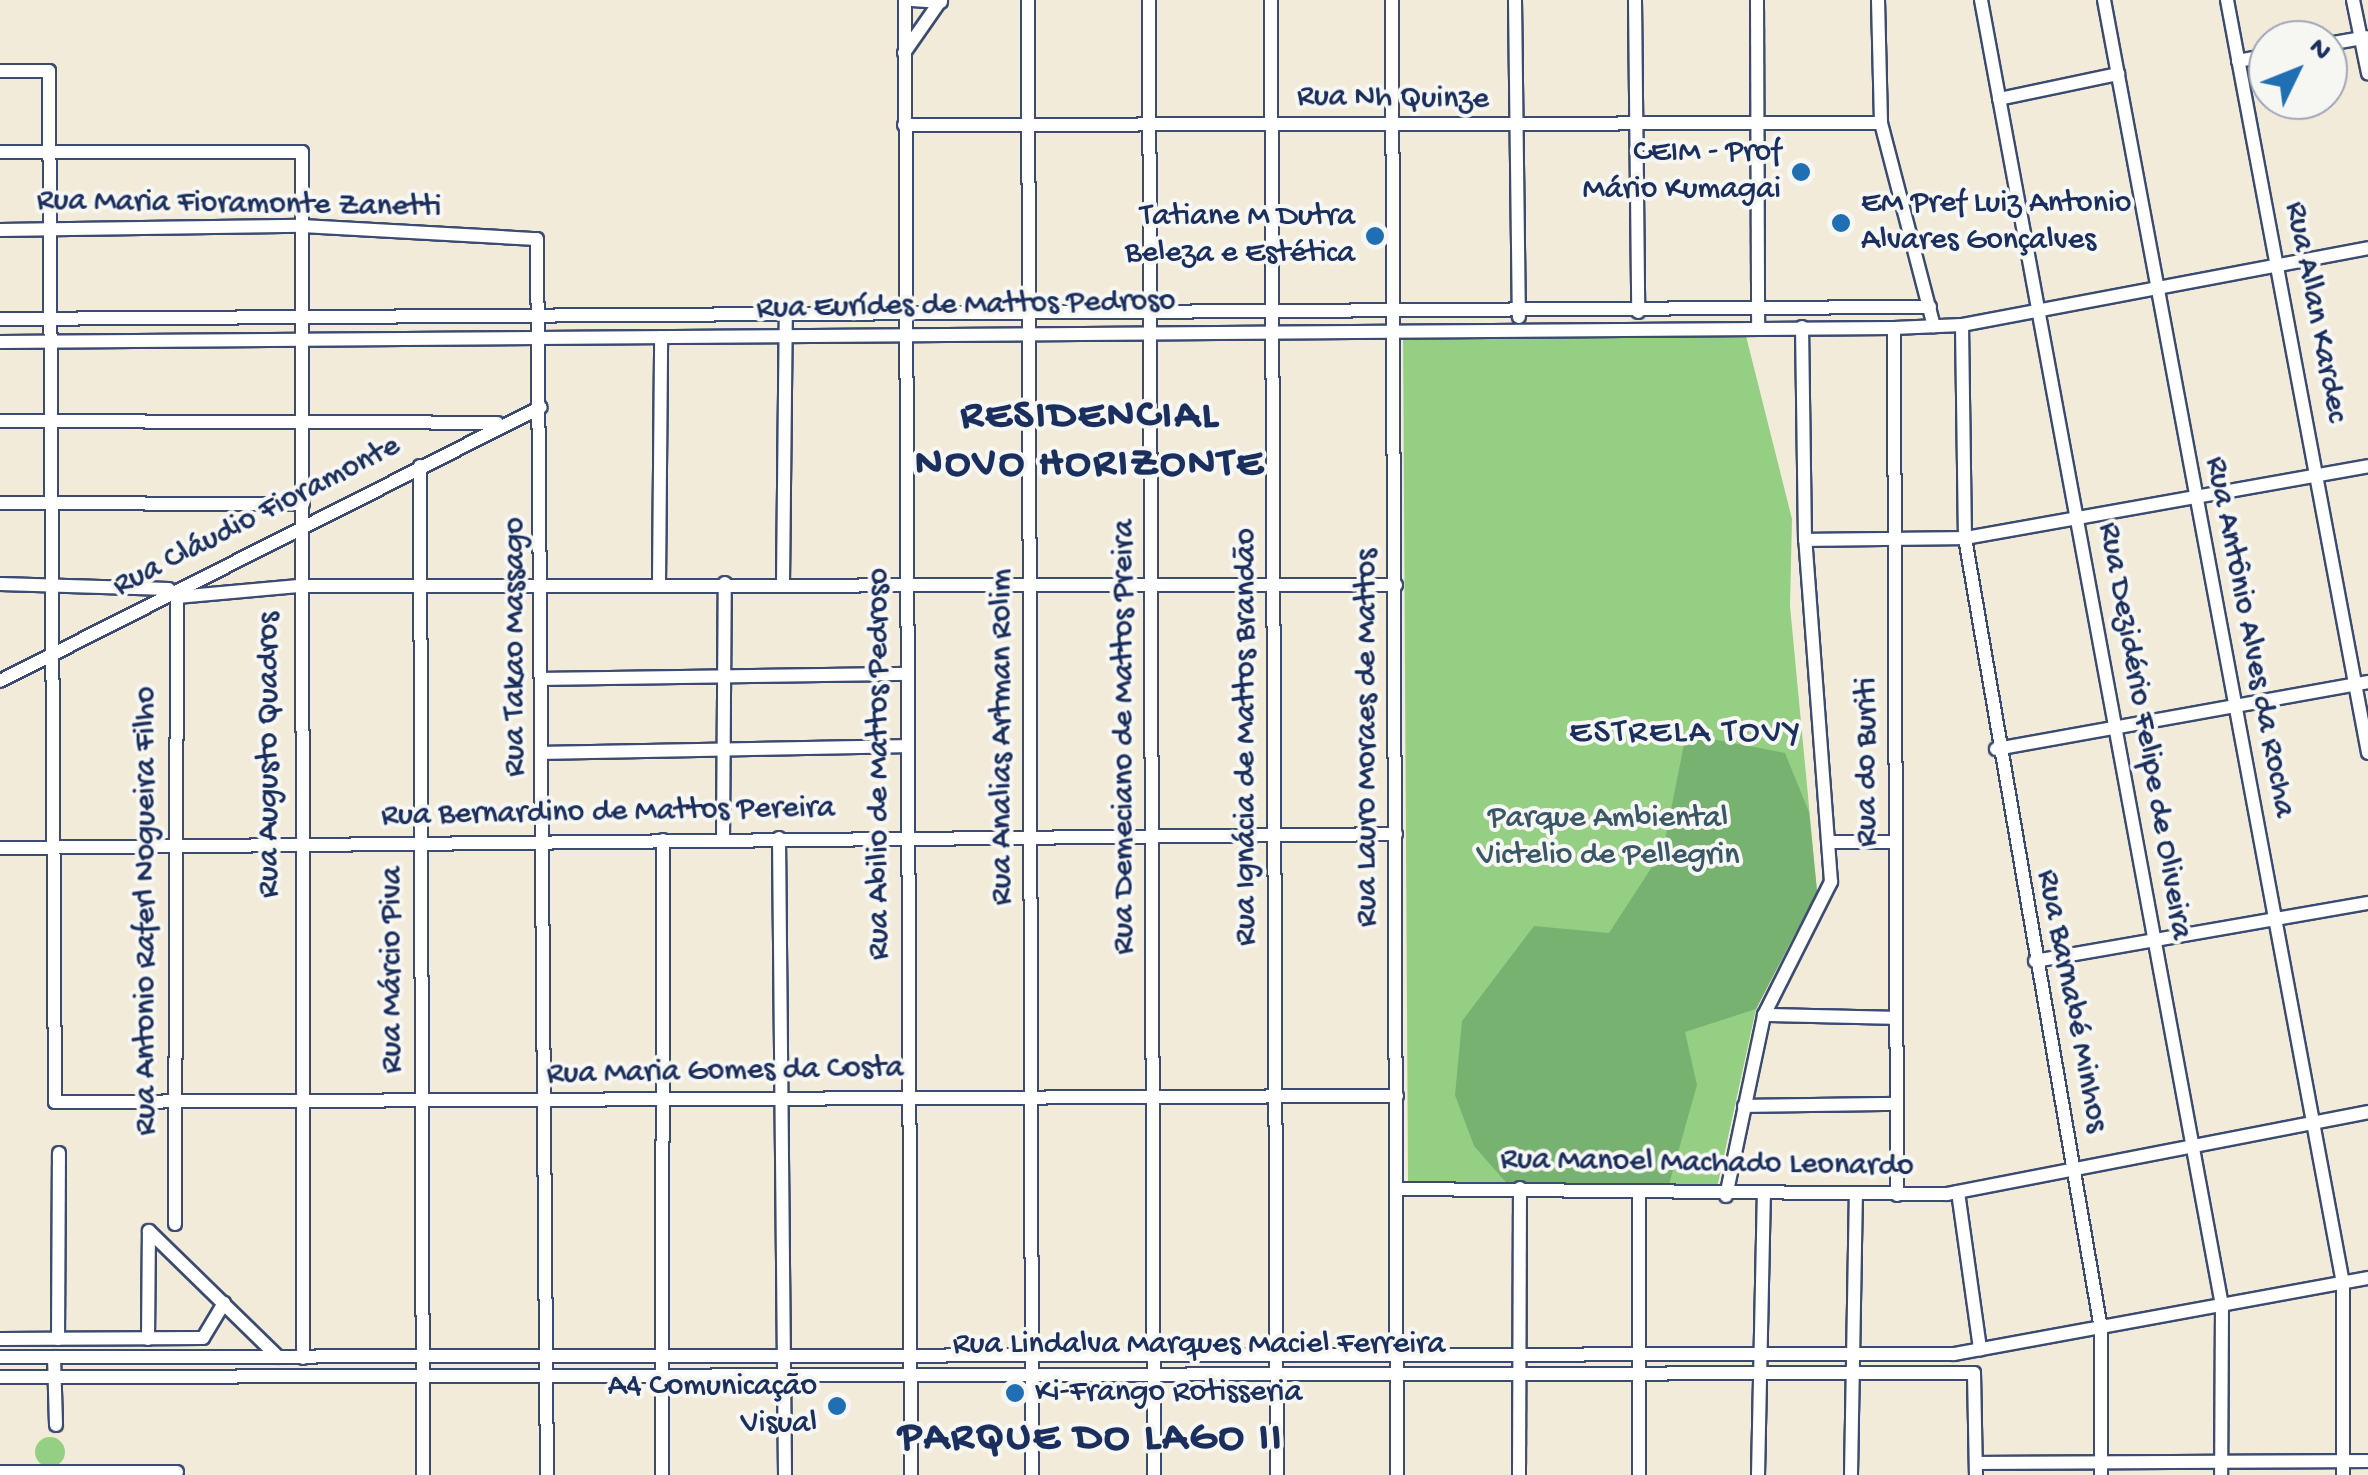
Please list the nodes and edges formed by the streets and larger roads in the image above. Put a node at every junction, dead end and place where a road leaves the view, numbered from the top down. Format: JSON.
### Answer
{"nodes":[{"id":1,"x":908,"y":0,"type":"edge"},
{"id":2,"x":1028,"y":0,"type":"edge"},
{"id":3,"x":1149,"y":0,"type":"edge"},
{"id":4,"x":1271,"y":0,"type":"edge"},
{"id":5,"x":1392,"y":0,"type":"edge"},
{"id":6,"x":1514,"y":0,"type":"edge"},
{"id":7,"x":1635,"y":0,"type":"edge"},
{"id":8,"x":1757,"y":0,"type":"edge"},
{"id":9,"x":1878,"y":0,"type":"edge"},
{"id":10,"x":1981,"y":0,"type":"edge"},
{"id":11,"x":2104,"y":0,"type":"edge"},
{"id":12,"x":2226,"y":0,"type":"edge"},
{"id":13,"x":2353,"y":0,"type":"edge"},
{"id":14,"x":941,"y":1,"type":"edge"},
{"id":15,"x":2365,"y":37,"type":"edge"},
{"id":16,"x":904,"y":53,"type":"junction"},
{"id":17,"x":2248,"y":59,"type":"edge"},
{"id":18,"x":2238,"y":61,"type":"junction"},
{"id":19,"x":0,"y":71,"type":"edge"},
{"id":20,"x":2368,"y":73,"type":"edge"},
{"id":21,"x":2118,"y":74,"type":"junction"},
{"id":22,"x":1999,"y":99,"type":"junction"},
{"id":23,"x":1881,"y":123,"type":"junction"},
{"id":24,"x":1272,"y":124,"type":"junction"},
{"id":25,"x":1758,"y":124,"type":"junction"},
{"id":26,"x":904,"y":125,"type":"junction"},
{"id":27,"x":1030,"y":125,"type":"junction"},
{"id":28,"x":1150,"y":125,"type":"junction"},
{"id":29,"x":1394,"y":128,"type":"junction"},
{"id":30,"x":1516,"y":128,"type":"junction"},
{"id":31,"x":1635,"y":128,"type":"junction"},
{"id":32,"x":0,"y":152,"type":"edge"},
{"id":33,"x":49,"y":152,"type":"junction"},
{"id":34,"x":302,"y":226,"type":"junction"},
{"id":35,"x":0,"y":230,"type":"edge"},
{"id":36,"x":50,"y":230,"type":"junction"},
{"id":37,"x":536,"y":239,"type":"joint"},
{"id":38,"x":2368,"y":248,"type":"edge"},
{"id":39,"x":2278,"y":265,"type":"junction"},
{"id":40,"x":2157,"y":286,"type":"junction"},
{"id":41,"x":1758,"y":306,"type":"junction"},
{"id":42,"x":1930,"y":306,"type":"junction"},
{"id":43,"x":1393,"y":307,"type":"junction"},
{"id":44,"x":905,"y":308,"type":"junction"},
{"id":45,"x":1031,"y":308,"type":"junction"},
{"id":46,"x":1150,"y":308,"type":"junction"},
{"id":47,"x":1272,"y":308,"type":"junction"},
{"id":48,"x":1638,"y":308,"type":"junction"},
{"id":49,"x":786,"y":309,"type":"junction"},
{"id":50,"x":2039,"y":310,"type":"junction"},
{"id":51,"x":1519,"y":311,"type":"junction"},
{"id":52,"x":540,"y":314,"type":"junction"},
{"id":53,"x":304,"y":316,"type":"junction"},
{"id":54,"x":0,"y":319,"type":"edge"},
{"id":55,"x":52,"y":320,"type":"junction"},
{"id":56,"x":1962,"y":325,"type":"junction"},
{"id":57,"x":1934,"y":326,"type":"junction"},
{"id":58,"x":1758,"y":327,"type":"junction"},
{"id":59,"x":1802,"y":327,"type":"junction"},
{"id":60,"x":1394,"y":328,"type":"junction"},
{"id":61,"x":1520,"y":328,"type":"junction"},
{"id":62,"x":1639,"y":328,"type":"junction"},
{"id":63,"x":1894,"y":328,"type":"junction"},
{"id":64,"x":1274,"y":330,"type":"junction"},
{"id":65,"x":1152,"y":331,"type":"junction"},
{"id":66,"x":1030,"y":333,"type":"junction"},
{"id":67,"x":303,"y":334,"type":"junction"},
{"id":68,"x":906,"y":336,"type":"junction"},
{"id":69,"x":542,"y":337,"type":"junction"},
{"id":70,"x":662,"y":337,"type":"junction"},
{"id":71,"x":786,"y":337,"type":"junction"},
{"id":72,"x":0,"y":342,"type":"edge"},
{"id":73,"x":51,"y":342,"type":"junction"},
{"id":74,"x":541,"y":407,"type":"junction"},
{"id":75,"x":50,"y":421,"type":"junction"},
{"id":76,"x":0,"y":422,"type":"edge"},
{"id":77,"x":305,"y":422,"type":"junction"},
{"id":78,"x":501,"y":423,"type":"junction"},
{"id":79,"x":420,"y":466,"type":"junction"},
{"id":80,"x":2368,"y":466,"type":"edge"},
{"id":81,"x":2318,"y":474,"type":"junction"},
{"id":82,"x":2193,"y":492,"type":"junction"},
{"id":83,"x":50,"y":502,"type":"junction"},
{"id":84,"x":0,"y":504,"type":"edge"},
{"id":85,"x":303,"y":504,"type":"junction"},
{"id":86,"x":2078,"y":518,"type":"junction"},
{"id":87,"x":303,"y":521,"type":"junction"},
{"id":88,"x":1964,"y":538,"type":"junction"},
{"id":89,"x":1804,"y":540,"type":"junction"},
{"id":90,"x":1895,"y":542,"type":"junction"},
{"id":91,"x":784,"y":582,"type":"junction"},
{"id":92,"x":906,"y":582,"type":"junction"},
{"id":93,"x":50,"y":583,"type":"junction"},
{"id":94,"x":659,"y":583,"type":"junction"},
{"id":95,"x":725,"y":583,"type":"junction"},
{"id":96,"x":0,"y":584,"type":"edge"},
{"id":97,"x":419,"y":584,"type":"junction"},
{"id":98,"x":542,"y":584,"type":"junction"},
{"id":99,"x":1275,"y":584,"type":"junction"},
{"id":100,"x":1396,"y":584,"type":"junction"},
{"id":101,"x":299,"y":586,"type":"junction"},
{"id":102,"x":1032,"y":586,"type":"junction"},
{"id":103,"x":1152,"y":586,"type":"junction"},
{"id":104,"x":175,"y":594,"type":"junction"},
{"id":105,"x":51,"y":654,"type":"junction"},
{"id":106,"x":0,"y":669,"type":"edge"},
{"id":107,"x":20,"y":670,"type":"junction"},
{"id":108,"x":907,"y":674,"type":"junction"},
{"id":109,"x":724,"y":678,"type":"junction"},
{"id":110,"x":543,"y":679,"type":"junction"},
{"id":111,"x":0,"y":681,"type":"edge"},
{"id":112,"x":2362,"y":683,"type":"edge"},
{"id":113,"x":2234,"y":708,"type":"junction"},
{"id":114,"x":2116,"y":729,"type":"junction"},
{"id":115,"x":907,"y":746,"type":"junction"},
{"id":116,"x":1996,"y":749,"type":"junction"},
{"id":117,"x":725,"y":751,"type":"junction"},
{"id":118,"x":544,"y":752,"type":"junction"},
{"id":119,"x":2368,"y":752,"type":"edge"},
{"id":120,"x":1152,"y":834,"type":"junction"},
{"id":121,"x":1274,"y":834,"type":"junction"},
{"id":122,"x":1396,"y":834,"type":"junction"},
{"id":123,"x":1030,"y":835,"type":"junction"},
{"id":124,"x":908,"y":836,"type":"junction"},
{"id":125,"x":779,"y":838,"type":"junction"},
{"id":126,"x":724,"y":839,"type":"junction"},
{"id":127,"x":663,"y":840,"type":"junction"},
{"id":128,"x":544,"y":841,"type":"junction"},
{"id":129,"x":420,"y":842,"type":"junction"},
{"id":130,"x":1828,"y":842,"type":"junction"},
{"id":131,"x":1896,"y":842,"type":"junction"},
{"id":132,"x":296,"y":844,"type":"junction"},
{"id":133,"x":174,"y":846,"type":"junction"},
{"id":134,"x":52,"y":847,"type":"junction"},
{"id":135,"x":0,"y":848,"type":"edge"},
{"id":136,"x":2368,"y":903,"type":"edge"},
{"id":137,"x":2276,"y":919,"type":"junction"},
{"id":138,"x":2154,"y":940,"type":"junction"},
{"id":139,"x":2035,"y":961,"type":"junction"},
{"id":140,"x":1764,"y":1014,"type":"junction"},
{"id":141,"x":1895,"y":1018,"type":"junction"},
{"id":142,"x":1030,"y":1094,"type":"junction"},
{"id":143,"x":1153,"y":1094,"type":"junction"},
{"id":144,"x":1275,"y":1095,"type":"junction"},
{"id":145,"x":909,"y":1096,"type":"junction"},
{"id":146,"x":1396,"y":1096,"type":"junction"},
{"id":147,"x":781,"y":1099,"type":"junction"},
{"id":148,"x":663,"y":1100,"type":"junction"},
{"id":149,"x":174,"y":1102,"type":"junction"},
{"id":150,"x":296,"y":1102,"type":"junction"},
{"id":151,"x":422,"y":1103,"type":"junction"},
{"id":152,"x":545,"y":1103,"type":"junction"},
{"id":153,"x":1896,"y":1104,"type":"junction"},
{"id":154,"x":1744,"y":1106,"type":"junction"},
{"id":155,"x":2368,"y":1112,"type":"edge"},
{"id":156,"x":2310,"y":1122,"type":"junction"},
{"id":157,"x":2190,"y":1143,"type":"junction"},
{"id":158,"x":59,"y":1153,"type":"dead end"},
{"id":159,"x":2074,"y":1165,"type":"junction"},
{"id":160,"x":1520,"y":1188,"type":"junction"},
{"id":161,"x":1398,"y":1189,"type":"junction"},
{"id":162,"x":1958,"y":1192,"type":"junction"},
{"id":163,"x":1898,"y":1195,"type":"junction"},
{"id":164,"x":1639,"y":1196,"type":"junction"},
{"id":165,"x":1726,"y":1196,"type":"junction"},
{"id":166,"x":1764,"y":1196,"type":"junction"},
{"id":167,"x":1856,"y":1196,"type":"junction"},
{"id":168,"x":175,"y":1224,"type":"dead end"},
{"id":169,"x":2368,"y":1278,"type":"edge"},
{"id":170,"x":2343,"y":1283,"type":"junction"},
{"id":171,"x":224,"y":1303,"type":"junction"},
{"id":172,"x":2222,"y":1306,"type":"junction"},
{"id":173,"x":220,"y":1322,"type":"junction"},
{"id":174,"x":2102,"y":1329,"type":"junction"},
{"id":175,"x":252,"y":1333,"type":"junction"},
{"id":176,"x":0,"y":1339,"type":"edge"},
{"id":177,"x":58,"y":1339,"type":"junction"},
{"id":178,"x":148,"y":1339,"type":"junction"},
{"id":179,"x":1980,"y":1350,"type":"junction"},
{"id":180,"x":1854,"y":1352,"type":"junction"},
{"id":181,"x":1398,"y":1353,"type":"junction"},
{"id":182,"x":1760,"y":1353,"type":"junction"},
{"id":183,"x":1520,"y":1355,"type":"junction"},
{"id":184,"x":1639,"y":1355,"type":"junction"},
{"id":185,"x":54,"y":1356,"type":"junction"},
{"id":186,"x":0,"y":1357,"type":"edge"},
{"id":187,"x":262,"y":1357,"type":"junction"},
{"id":188,"x":278,"y":1357,"type":"junction"},
{"id":189,"x":303,"y":1358,"type":"junction"},
{"id":190,"x":423,"y":1358,"type":"junction"},
{"id":191,"x":1276,"y":1361,"type":"junction"},
{"id":192,"x":1032,"y":1363,"type":"junction"},
{"id":193,"x":660,"y":1364,"type":"junction"},
{"id":194,"x":782,"y":1364,"type":"junction"},
{"id":195,"x":910,"y":1364,"type":"junction"},
{"id":196,"x":546,"y":1365,"type":"junction"},
{"id":197,"x":1154,"y":1370,"type":"junction"},
{"id":198,"x":1638,"y":1372,"type":"junction"},
{"id":199,"x":1762,"y":1372,"type":"junction"},
{"id":200,"x":1852,"y":1372,"type":"junction"},
{"id":201,"x":422,"y":1373,"type":"junction"},
{"id":202,"x":1398,"y":1373,"type":"junction"},
{"id":203,"x":1520,"y":1374,"type":"junction"},
{"id":204,"x":264,"y":1375,"type":"junction"},
{"id":205,"x":54,"y":1377,"type":"junction"},
{"id":206,"x":0,"y":1378,"type":"edge"},
{"id":207,"x":56,"y":1426,"type":"dead end"},
{"id":208,"x":2221,"y":1460,"type":"junction"},
{"id":209,"x":2368,"y":1461,"type":"edge"},
{"id":210,"x":2101,"y":1468,"type":"edge"},
{"id":211,"x":2343,"y":1468,"type":"edge"},
{"id":212,"x":1976,"y":1469,"type":"edge"},
{"id":213,"x":0,"y":1472,"type":"edge"},
{"id":214,"x":170,"y":1473,"type":"edge"},
{"id":215,"x":54,"y":1474,"type":"edge"},
{"id":216,"x":423,"y":1475,"type":"edge"},
{"id":217,"x":547,"y":1475,"type":"edge"},
{"id":218,"x":662,"y":1475,"type":"edge"},
{"id":219,"x":785,"y":1475,"type":"edge"},
{"id":220,"x":911,"y":1475,"type":"edge"},
{"id":221,"x":1032,"y":1475,"type":"edge"},
{"id":222,"x":1154,"y":1475,"type":"edge"},
{"id":223,"x":1276,"y":1475,"type":"edge"},
{"id":224,"x":1397,"y":1475,"type":"edge"},
{"id":225,"x":1519,"y":1475,"type":"edge"},
{"id":226,"x":1639,"y":1475,"type":"edge"},
{"id":227,"x":1758,"y":1475,"type":"edge"},
{"id":228,"x":1851,"y":1475,"type":"edge"},
{"id":229,"x":2221,"y":1475,"type":"edge"}],
"edges":[{"from":1,"to":14,"type":"street"},
{"from":1,"to":16,"type":"street","name":"Rua Abilio de Mattos Pedroso"},
{"from":2,"to":27,"type":"street","name":"Rua Analias Artman Rolim"},
{"from":3,"to":28,"type":"street","name":"Rua Demeciano de Mattos Preira"},
{"from":4,"to":24,"type":"street","name":"Rua Ignácia de Mattos Brandão"},
{"from":5,"to":29,"type":"street","name":"Rua Lauro Moraes de Mattos"},
{"from":6,"to":30,"type":"street"},
{"from":7,"to":31,"type":"street"},
{"from":8,"to":25,"type":"street"},
{"from":9,"to":23,"type":"street"},
{"from":10,"to":22,"type":"street","name":"Rua Dezidério Felipe de Oliveira"},
{"from":11,"to":21,"type":"street","name":"Rua Antônio Alves da Rocha"},
{"from":12,"to":18,"type":"street","name":"Rua Allan Kardec"},
{"from":13,"to":15,"type":"street"},
{"from":14,"to":16,"type":"street"},
{"from":15,"to":20,"type":"street"},
{"from":16,"to":26,"type":"street","name":"Rua Abilio de Mattos Pedroso"},
{"from":17,"to":18,"type":"street"},
{"from":18,"to":39,"type":"street","name":"Rua Allan Kardec"},
{"from":19,"to":33,"type":"street"},
{"from":21,"to":22,"type":"street"},
{"from":21,"to":40,"type":"street","name":"Rua Antônio Alves da Rocha"},
{"from":22,"to":50,"type":"street","name":"Rua Dezidério Felipe de Oliveira"},
{"from":23,"to":25,"type":"street","name":"Rua Nh Quinze"},
{"from":23,"to":42,"type":"street"},
{"from":24,"to":28,"type":"street","name":"Rua Nh Quinze"},
{"from":24,"to":29,"type":"street","name":"Rua Nh Quinze"},
{"from":24,"to":47,"type":"street","name":"Rua Ignácia de Mattos Brandão"},
{"from":25,"to":31,"type":"street","name":"Rua Nh Quinze"},
{"from":25,"to":41,"type":"street"},
{"from":26,"to":27,"type":"street","name":"Rua Nh Quinze"},
{"from":26,"to":44,"type":"street","name":"Rua Abilio de Mattos Pedroso"},
{"from":27,"to":28,"type":"street","name":"Rua Nh Quinze"},
{"from":27,"to":45,"type":"street","name":"Rua Analias Artman Rolim"},
{"from":28,"to":46,"type":"street","name":"Rua Demeciano de Mattos Preira"},
{"from":29,"to":30,"type":"street","name":"Rua Nh Quinze"},
{"from":29,"to":43,"type":"street","name":"Rua Lauro Moraes de Mattos"},
{"from":30,"to":31,"type":"street","name":"Rua Nh Quinze"},
{"from":30,"to":51,"type":"street"},
{"from":31,"to":48,"type":"street"},
{"from":32,"to":33,"type":"street"},
{"from":33,"to":34,"type":"street","name":"Rua Augusto Quadros"},
{"from":33,"to":36,"type":"street"},
{"from":34,"to":36,"type":"street","name":"Rua Maria Fioramonte Zanetti"},
{"from":34,"to":37,"type":"street","name":"Rua Maria Fioramonte Zanetti"},
{"from":34,"to":53,"type":"street","name":"Rua Augusto Quadros"},
{"from":35,"to":36,"type":"street","name":"Rua Maria Fioramonte Zanetti"},
{"from":36,"to":55,"type":"street"},
{"from":37,"to":52,"type":"street","name":"Rua Takao Massago"},
{"from":38,"to":39,"type":"street","name":"Rua Eurídes de Mattos Pedroso"},
{"from":39,"to":40,"type":"street","name":"Rua Eurídes de Mattos Pedroso"},
{"from":39,"to":81,"type":"street","name":"Rua Allan Kardec"},
{"from":40,"to":50,"type":"street","name":"Rua Eurídes de Mattos Pedroso"},
{"from":40,"to":82,"type":"street","name":"Rua Antônio Alves da Rocha"},
{"from":41,"to":42,"type":"street","name":"Rua Eurídes de Mattos Pedroso"},
{"from":41,"to":48,"type":"street","name":"Rua Eurídes de Mattos Pedroso"},
{"from":41,"to":58,"type":"street"},
{"from":42,"to":57,"type":"street"},
{"from":43,"to":47,"type":"street","name":"Rua Eurídes de Mattos Pedroso"},
{"from":43,"to":51,"type":"street","name":"Rua Eurídes de Mattos Pedroso"},
{"from":43,"to":60,"type":"street","name":"Rua Lauro Moraes de Mattos"},
{"from":44,"to":45,"type":"street","name":"Rua Eurídes de Mattos Pedroso"},
{"from":44,"to":49,"type":"street","name":"Rua Eurídes de Mattos Pedroso"},
{"from":44,"to":68,"type":"street","name":"Rua Abilio de Mattos Pedroso"},
{"from":45,"to":46,"type":"street","name":"Rua Eurídes de Mattos Pedroso"},
{"from":45,"to":66,"type":"street","name":"Rua Analias Artman Rolim"},
{"from":46,"to":47,"type":"street","name":"Rua Eurídes de Mattos Pedroso"},
{"from":46,"to":65,"type":"street","name":"Rua Demeciano de Mattos Preira"},
{"from":47,"to":64,"type":"street","name":"Rua Ignácia de Mattos Brandão"},
{"from":48,"to":51,"type":"street","name":"Rua Eurídes de Mattos Pedroso"},
{"from":48,"to":62,"type":"street"},
{"from":49,"to":52,"type":"street","name":"Rua Eurídes de Mattos Pedroso"},
{"from":49,"to":71,"type":"street"},
{"from":50,"to":56,"type":"street","name":"Rua Eurídes de Mattos Pedroso"},
{"from":50,"to":86,"type":"street","name":"Rua Dezidério Felipe de Oliveira"},
{"from":51,"to":61,"type":"street"},
{"from":52,"to":53,"type":"street","name":"Rua Eurídes de Mattos Pedroso"},
{"from":52,"to":69,"type":"street","name":"Rua Takao Massago"},
{"from":53,"to":55,"type":"street","name":"Rua Eurídes de Mattos Pedroso"},
{"from":53,"to":67,"type":"street","name":"Rua Augusto Quadros"},
{"from":54,"to":55,"type":"street","name":"Rua Eurídes de Mattos Pedroso"},
{"from":55,"to":73,"type":"street"},
{"from":56,"to":57,"type":"street","name":"Rua Eurídes de Mattos Pedroso"},
{"from":56,"to":88,"type":"street","name":"Rua Barnabé Minhos"},
{"from":57,"to":63,"type":"street","name":"Rua Eurídes de Mattos Pedroso"},
{"from":58,"to":59,"type":"street","name":"Rua Eurídes de Mattos Pedroso"},
{"from":58,"to":62,"type":"street","name":"Rua Eurídes de Mattos Pedroso"},
{"from":59,"to":63,"type":"street","name":"Rua Eurídes de Mattos Pedroso"},
{"from":59,"to":89,"type":"street"},
{"from":60,"to":61,"type":"street","name":"Rua Eurídes de Mattos Pedroso"},
{"from":60,"to":64,"type":"street","name":"Rua Eurídes de Mattos Pedroso"},
{"from":60,"to":100,"type":"street","name":"Rua Lauro Moraes de Mattos"},
{"from":61,"to":62,"type":"street","name":"Rua Eurídes de Mattos Pedroso"},
{"from":63,"to":90,"type":"street","name":"Rua do Buriti"},
{"from":64,"to":65,"type":"street","name":"Rua Eurídes de Mattos Pedroso"},
{"from":64,"to":99,"type":"street","name":"Rua Ignácia de Mattos Brandão"},
{"from":65,"to":66,"type":"street","name":"Rua Eurídes de Mattos Pedroso"},
{"from":65,"to":103,"type":"street","name":"Rua Demeciano de Mattos Preira"},
{"from":66,"to":68,"type":"street","name":"Rua Eurídes de Mattos Pedroso"},
{"from":66,"to":102,"type":"street","name":"Rua Analias Artman Rolim"},
{"from":67,"to":69,"type":"street","name":"Rua Eurídes de Mattos Pedroso"},
{"from":67,"to":73,"type":"street","name":"Rua Eurídes de Mattos Pedroso"},
{"from":67,"to":77,"type":"street","name":"Rua Augusto Quadros"},
{"from":68,"to":71,"type":"street","name":"Rua Eurídes de Mattos Pedroso"},
{"from":68,"to":92,"type":"street","name":"Rua Abilio de Mattos Pedroso"},
{"from":69,"to":70,"type":"street","name":"Rua Eurídes de Mattos Pedroso"},
{"from":69,"to":74,"type":"street","name":"Rua Takao Massago"},
{"from":70,"to":71,"type":"street","name":"Rua Eurídes de Mattos Pedroso"},
{"from":70,"to":94,"type":"street"},
{"from":71,"to":91,"type":"street"},
{"from":72,"to":73,"type":"street","name":"Rua Eurídes de Mattos Pedroso"},
{"from":73,"to":75,"type":"street"},
{"from":74,"to":78,"type":"street","name":"Rua Cláudio Fioramonte"},
{"from":74,"to":98,"type":"street","name":"Rua Takao Massago"},
{"from":75,"to":76,"type":"street"},
{"from":75,"to":77,"type":"street"},
{"from":75,"to":83,"type":"street"},
{"from":77,"to":78,"type":"street"},
{"from":77,"to":85,"type":"street","name":"Rua Augusto Quadros"},
{"from":78,"to":79,"type":"street","name":"Rua Cláudio Fioramonte"},
{"from":79,"to":87,"type":"street","name":"Rua Cláudio Fioramonte"},
{"from":79,"to":97,"type":"street","name":"Rua Márcio Piva"},
{"from":80,"to":81,"type":"street"},
{"from":81,"to":82,"type":"street"},
{"from":81,"to":112,"type":"street","name":"Rua Allan Kardec"},
{"from":82,"to":86,"type":"street"},
{"from":82,"to":113,"type":"street","name":"Rua Antônio Alves da Rocha"},
{"from":83,"to":84,"type":"street"},
{"from":83,"to":85,"type":"street"},
{"from":83,"to":93,"type":"street"},
{"from":85,"to":87,"type":"street","name":"Rua Augusto Quadros"},
{"from":86,"to":88,"type":"street"},
{"from":86,"to":114,"type":"street","name":"Rua Dezidério Felipe de Oliveira"},
{"from":87,"to":101,"type":"street","name":"Rua Augusto Quadros"},
{"from":87,"to":104,"type":"street","name":"Rua Cláudio Fioramonte"},
{"from":88,"to":90,"type":"street"},
{"from":88,"to":116,"type":"street","name":"Rua Barnabé Minhos"},
{"from":89,"to":90,"type":"street"},
{"from":89,"to":130,"type":"street"},
{"from":90,"to":131,"type":"street","name":"Rua do Buriti"},
{"from":91,"to":92,"type":"street"},
{"from":91,"to":95,"type":"street"},
{"from":92,"to":102,"type":"street"},
{"from":92,"to":108,"type":"street","name":"Rua Abilio de Mattos Pedroso"},
{"from":93,"to":96,"type":"street"},
{"from":93,"to":104,"type":"street"},
{"from":93,"to":105,"type":"street"},
{"from":94,"to":95,"type":"street"},
{"from":94,"to":98,"type":"street"},
{"from":95,"to":109,"type":"street"},
{"from":97,"to":98,"type":"street"},
{"from":97,"to":101,"type":"street"},
{"from":97,"to":129,"type":"street","name":"Rua Márcio Piva"},
{"from":98,"to":110,"type":"street","name":"Rua Takao Massago"},
{"from":99,"to":100,"type":"street"},
{"from":99,"to":103,"type":"street"},
{"from":99,"to":121,"type":"street","name":"Rua Ignácia de Mattos Brandão"},
{"from":100,"to":122,"type":"street","name":"Rua Lauro Moraes de Mattos"},
{"from":101,"to":104,"type":"street"},
{"from":101,"to":132,"type":"street","name":"Rua Augusto Quadros"},
{"from":102,"to":103,"type":"street"},
{"from":102,"to":123,"type":"street","name":"Rua Analias Artman Rolim"},
{"from":103,"to":120,"type":"street","name":"Rua Demeciano de Mattos Preira"},
{"from":104,"to":105,"type":"street","name":"Rua Cláudio Fioramonte"},
{"from":104,"to":133,"type":"street","name":"Rua Antonio Raferl Nogueira Filho"},
{"from":105,"to":107,"type":"street","name":"Rua Cláudio Fioramonte"},
{"from":105,"to":134,"type":"street"},
{"from":106,"to":107,"type":"street"},
{"from":107,"to":111,"type":"street","name":"Rua Cláudio Fioramonte"},
{"from":108,"to":109,"type":"street"},
{"from":108,"to":115,"type":"street","name":"Rua Abilio de Mattos Pedroso"},
{"from":109,"to":110,"type":"street"},
{"from":109,"to":117,"type":"street"},
{"from":110,"to":118,"type":"street","name":"Rua Takao Massago"},
{"from":112,"to":113,"type":"street"},
{"from":112,"to":119,"type":"street","name":"Rua Allan Kardec"},
{"from":113,"to":114,"type":"street"},
{"from":113,"to":137,"type":"street","name":"Rua Antônio Alves da Rocha"},
{"from":114,"to":116,"type":"street"},
{"from":114,"to":138,"type":"street","name":"Rua Dezidério Felipe de Oliveira"},
{"from":115,"to":117,"type":"street"},
{"from":115,"to":124,"type":"street","name":"Rua Abilio de Mattos Pedroso"},
{"from":116,"to":139,"type":"street","name":"Rua Barnabé Minhos"},
{"from":117,"to":118,"type":"street"},
{"from":117,"to":126,"type":"street"},
{"from":118,"to":128,"type":"street","name":"Rua Takao Massago"},
{"from":120,"to":121,"type":"street","name":"Rua Bernardino de Mattos Pereira"},
{"from":120,"to":123,"type":"street","name":"Rua Bernardino de Mattos Pereira"},
{"from":120,"to":143,"type":"street","name":"Rua Demeciano de Mattos Preira"},
{"from":121,"to":122,"type":"street","name":"Rua Bernardino de Mattos Pereira"},
{"from":121,"to":144,"type":"street","name":"Rua Ignácia de Mattos Brandão"},
{"from":122,"to":146,"type":"street","name":"Rua Lauro Moraes de Mattos"},
{"from":123,"to":124,"type":"street","name":"Rua Bernardino de Mattos Pereira"},
{"from":123,"to":142,"type":"street","name":"Rua Analias Artman Rolim"},
{"from":124,"to":125,"type":"street","name":"Rua Bernardino de Mattos Pereira"},
{"from":124,"to":145,"type":"street","name":"Rua Abilio de Mattos Pedroso"},
{"from":125,"to":126,"type":"street","name":"Rua Bernardino de Mattos Pereira"},
{"from":125,"to":147,"type":"street"},
{"from":126,"to":127,"type":"street","name":"Rua Bernardino de Mattos Pereira"},
{"from":127,"to":128,"type":"street","name":"Rua Bernardino de Mattos Pereira"},
{"from":127,"to":148,"type":"street"},
{"from":128,"to":129,"type":"street","name":"Rua Bernardino de Mattos Pereira"},
{"from":128,"to":152,"type":"street","name":"Rua Takao Massago"},
{"from":129,"to":132,"type":"street","name":"Rua Bernardino de Mattos Pereira"},
{"from":129,"to":151,"type":"street","name":"Rua Márcio Piva"},
{"from":130,"to":131,"type":"street"},
{"from":130,"to":140,"type":"street"},
{"from":131,"to":141,"type":"street","name":"Rua do Buriti"},
{"from":132,"to":133,"type":"street","name":"Rua Bernardino de Mattos Pereira"},
{"from":132,"to":150,"type":"street","name":"Rua Augusto Quadros"},
{"from":133,"to":134,"type":"street","name":"Rua Bernardino de Mattos Pereira"},
{"from":133,"to":149,"type":"street","name":"Rua Antonio Raferl Nogueira Filho"},
{"from":134,"to":135,"type":"street","name":"Rua Bernardino de Mattos Pereira"},
{"from":134,"to":149,"type":"street","name":"Rua Maria Gomes da Costa"},
{"from":136,"to":137,"type":"street"},
{"from":137,"to":138,"type":"street"},
{"from":137,"to":156,"type":"street","name":"Rua Antônio Alves da Rocha"},
{"from":138,"to":139,"type":"street"},
{"from":138,"to":157,"type":"street","name":"Rua Dezidério Felipe de Oliveira"},
{"from":139,"to":159,"type":"street","name":"Rua Barnabé Minhos"},
{"from":140,"to":141,"type":"street"},
{"from":140,"to":154,"type":"street"},
{"from":141,"to":153,"type":"street","name":"Rua do Buriti"},
{"from":142,"to":143,"type":"street","name":"Rua Maria Gomes da Costa"},
{"from":142,"to":145,"type":"street","name":"Rua Maria Gomes da Costa"},
{"from":142,"to":192,"type":"street","name":"Rua Analias Artman Rolim"},
{"from":143,"to":144,"type":"street","name":"Rua Maria Gomes da Costa"},
{"from":143,"to":197,"type":"street","name":"Rua Demeciano de Mattos Preira"},
{"from":144,"to":146,"type":"street","name":"Rua Maria Gomes da Costa"},
{"from":144,"to":191,"type":"street","name":"Rua Ignácia de Mattos Brandão"},
{"from":145,"to":147,"type":"street","name":"Rua Maria Gomes da Costa"},
{"from":145,"to":195,"type":"street","name":"Rua Abilio de Mattos Pedroso"},
{"from":146,"to":161,"type":"street","name":"Rua Lauro Moraes de Mattos"},
{"from":147,"to":148,"type":"street","name":"Rua Maria Gomes da Costa"},
{"from":147,"to":194,"type":"street"},
{"from":148,"to":152,"type":"street","name":"Rua Maria Gomes da Costa"},
{"from":148,"to":193,"type":"street"},
{"from":149,"to":150,"type":"street","name":"Rua Maria Gomes da Costa"},
{"from":149,"to":168,"type":"street","name":"Rua Antonio Raferl Nogueira Filho"},
{"from":150,"to":151,"type":"street","name":"Rua Maria Gomes da Costa"},
{"from":150,"to":189,"type":"street","name":"Rua Augusto Quadros"},
{"from":151,"to":152,"type":"street","name":"Rua Maria Gomes da Costa"},
{"from":151,"to":190,"type":"street","name":"Rua Márcio Piva"},
{"from":152,"to":196,"type":"street","name":"Rua Takao Massago"},
{"from":153,"to":154,"type":"street"},
{"from":153,"to":163,"type":"street","name":"Rua do Buriti"},
{"from":154,"to":165,"type":"street"},
{"from":155,"to":156,"type":"street","name":"Rua Manoel Machado Leonardo"},
{"from":156,"to":157,"type":"street","name":"Rua Manoel Machado Leonardo"},
{"from":156,"to":170,"type":"street","name":"Rua Antônio Alves da Rocha"},
{"from":157,"to":159,"type":"street","name":"Rua Manoel Machado Leonardo"},
{"from":157,"to":172,"type":"street","name":"Rua Dezidério Felipe de Oliveira"},
{"from":158,"to":177,"type":"street"},
{"from":159,"to":162,"type":"street","name":"Rua Manoel Machado Leonardo"},
{"from":159,"to":174,"type":"street","name":"Rua Barnabé Minhos"},
{"from":160,"to":161,"type":"street","name":"Rua Manoel Machado Leonardo"},
{"from":160,"to":164,"type":"street","name":"Rua Manoel Machado Leonardo"},
{"from":160,"to":183,"type":"street"},
{"from":161,"to":181,"type":"street","name":"Rua Lauro Moraes de Mattos"},
{"from":162,"to":163,"type":"street","name":"Rua Manoel Machado Leonardo"},
{"from":162,"to":179,"type":"street"},
{"from":163,"to":167,"type":"street","name":"Rua Manoel Machado Leonardo"},
{"from":164,"to":165,"type":"street","name":"Rua Manoel Machado Leonardo"},
{"from":164,"to":184,"type":"street"},
{"from":165,"to":166,"type":"street","name":"Rua Manoel Machado Leonardo"},
{"from":166,"to":167,"type":"street","name":"Rua Manoel Machado Leonardo"},
{"from":166,"to":182,"type":"street"},
{"from":167,"to":180,"type":"street"},
{"from":169,"to":170,"type":"street","name":"Rua Lindalva Marques Maciel Ferreira"},
{"from":170,"to":172,"type":"street","name":"Rua Lindalva Marques Maciel Ferreira"},
{"from":170,"to":211,"type":"street","name":"Rua Antônio Alves da Rocha"},
{"from":171,"to":173,"type":"street"},
{"from":171,"to":175,"type":"street"},
{"from":171,"to":178,"type":"street"},
{"from":172,"to":174,"type":"street","name":"Rua Lindalva Marques Maciel Ferreira"},
{"from":172,"to":208,"type":"street","name":"Rua Dezidério Felipe de Oliveira"},
{"from":173,"to":175,"type":"street"},
{"from":173,"to":178,"type":"street"},
{"from":174,"to":179,"type":"street","name":"Rua Lindalva Marques Maciel Ferreira"},
{"from":174,"to":210,"type":"street","name":"Rua Barnabé Minhos"},
{"from":175,"to":188,"type":"street"},
{"from":176,"to":177,"type":"street"},
{"from":177,"to":178,"type":"street"},
{"from":179,"to":180,"type":"street","name":"Rua Lindalva Marques Maciel Ferreira"},
{"from":180,"to":182,"type":"street","name":"Rua Lindalva Marques Maciel Ferreira"},
{"from":180,"to":200,"type":"street"},
{"from":181,"to":183,"type":"street","name":"Rua Lindalva Marques Maciel Ferreira"},
{"from":181,"to":191,"type":"street","name":"Rua Lindalva Marques Maciel Ferreira"},
{"from":181,"to":202,"type":"street","name":"Rua Lauro Moraes de Mattos"},
{"from":182,"to":184,"type":"street","name":"Rua Lindalva Marques Maciel Ferreira"},
{"from":182,"to":199,"type":"street"},
{"from":183,"to":184,"type":"street","name":"Rua Lindalva Marques Maciel Ferreira"},
{"from":183,"to":203,"type":"street"},
{"from":184,"to":198,"type":"street"},
{"from":185,"to":186,"type":"street"},
{"from":185,"to":187,"type":"street"},
{"from":185,"to":205,"type":"street"},
{"from":187,"to":188,"type":"street"},
{"from":187,"to":204,"type":"street"},
{"from":188,"to":189,"type":"street"},
{"from":189,"to":190,"type":"street"},
{"from":190,"to":196,"type":"street"},
{"from":190,"to":201,"type":"street","name":"Rua Márcio Piva"},
{"from":191,"to":197,"type":"street","name":"Rua Lindalva Marques Maciel Ferreira"},
{"from":191,"to":202,"type":"street","name":"Rua Lindalva Marques Maciel Ferreira"},
{"from":191,"to":223,"type":"street","name":"Rua Ignácia de Mattos Brandão"},
{"from":192,"to":195,"type":"street","name":"Rua Lindalva Marques Maciel Ferreira"},
{"from":192,"to":197,"type":"street","name":"Rua Lindalva Marques Maciel Ferreira"},
{"from":192,"to":221,"type":"street","name":"Rua Analias Artman Rolim"},
{"from":193,"to":194,"type":"street","name":"Rua Lindalva Marques Maciel Ferreira"},
{"from":193,"to":196,"type":"street","name":"Rua Lindalva Marques Maciel Ferreira"},
{"from":193,"to":218,"type":"street"},
{"from":194,"to":195,"type":"street","name":"Rua Lindalva Marques Maciel Ferreira"},
{"from":194,"to":219,"type":"street"},
{"from":195,"to":220,"type":"street","name":"Rua Abilio de Mattos Pedroso"},
{"from":196,"to":201,"type":"street"},
{"from":196,"to":217,"type":"street","name":"Rua Takao Massago"},
{"from":197,"to":222,"type":"street","name":"Rua Demeciano de Mattos Preira"},
{"from":198,"to":199,"type":"street","name":"Rua Lindalva Marques Maciel Ferreira"},
{"from":198,"to":203,"type":"street","name":"Rua Lindalva Marques Maciel Ferreira"},
{"from":198,"to":226,"type":"street"},
{"from":199,"to":200,"type":"street","name":"Rua Lindalva Marques Maciel Ferreira"},
{"from":199,"to":227,"type":"street"},
{"from":200,"to":212,"type":"street","name":"Rua Lindalva Marques Maciel Ferreira"},
{"from":200,"to":228,"type":"street"},
{"from":201,"to":204,"type":"street"},
{"from":201,"to":216,"type":"street","name":"Rua Márcio Piva"},
{"from":202,"to":203,"type":"street","name":"Rua Lindalva Marques Maciel Ferreira"},
{"from":202,"to":224,"type":"street","name":"Rua Lauro Moraes de Mattos"},
{"from":203,"to":225,"type":"street"},
{"from":204,"to":205,"type":"street"},
{"from":205,"to":206,"type":"street"},
{"from":205,"to":207,"type":"street"},
{"from":208,"to":210,"type":"street"},
{"from":208,"to":211,"type":"street"},
{"from":208,"to":229,"type":"street","name":"Rua Dezidério Felipe de Oliveira"},
{"from":209,"to":211,"type":"street"},
{"from":210,"to":212,"type":"street"},
{"from":213,"to":215,"type":"street"},
{"from":214,"to":215,"type":"street"}]}
